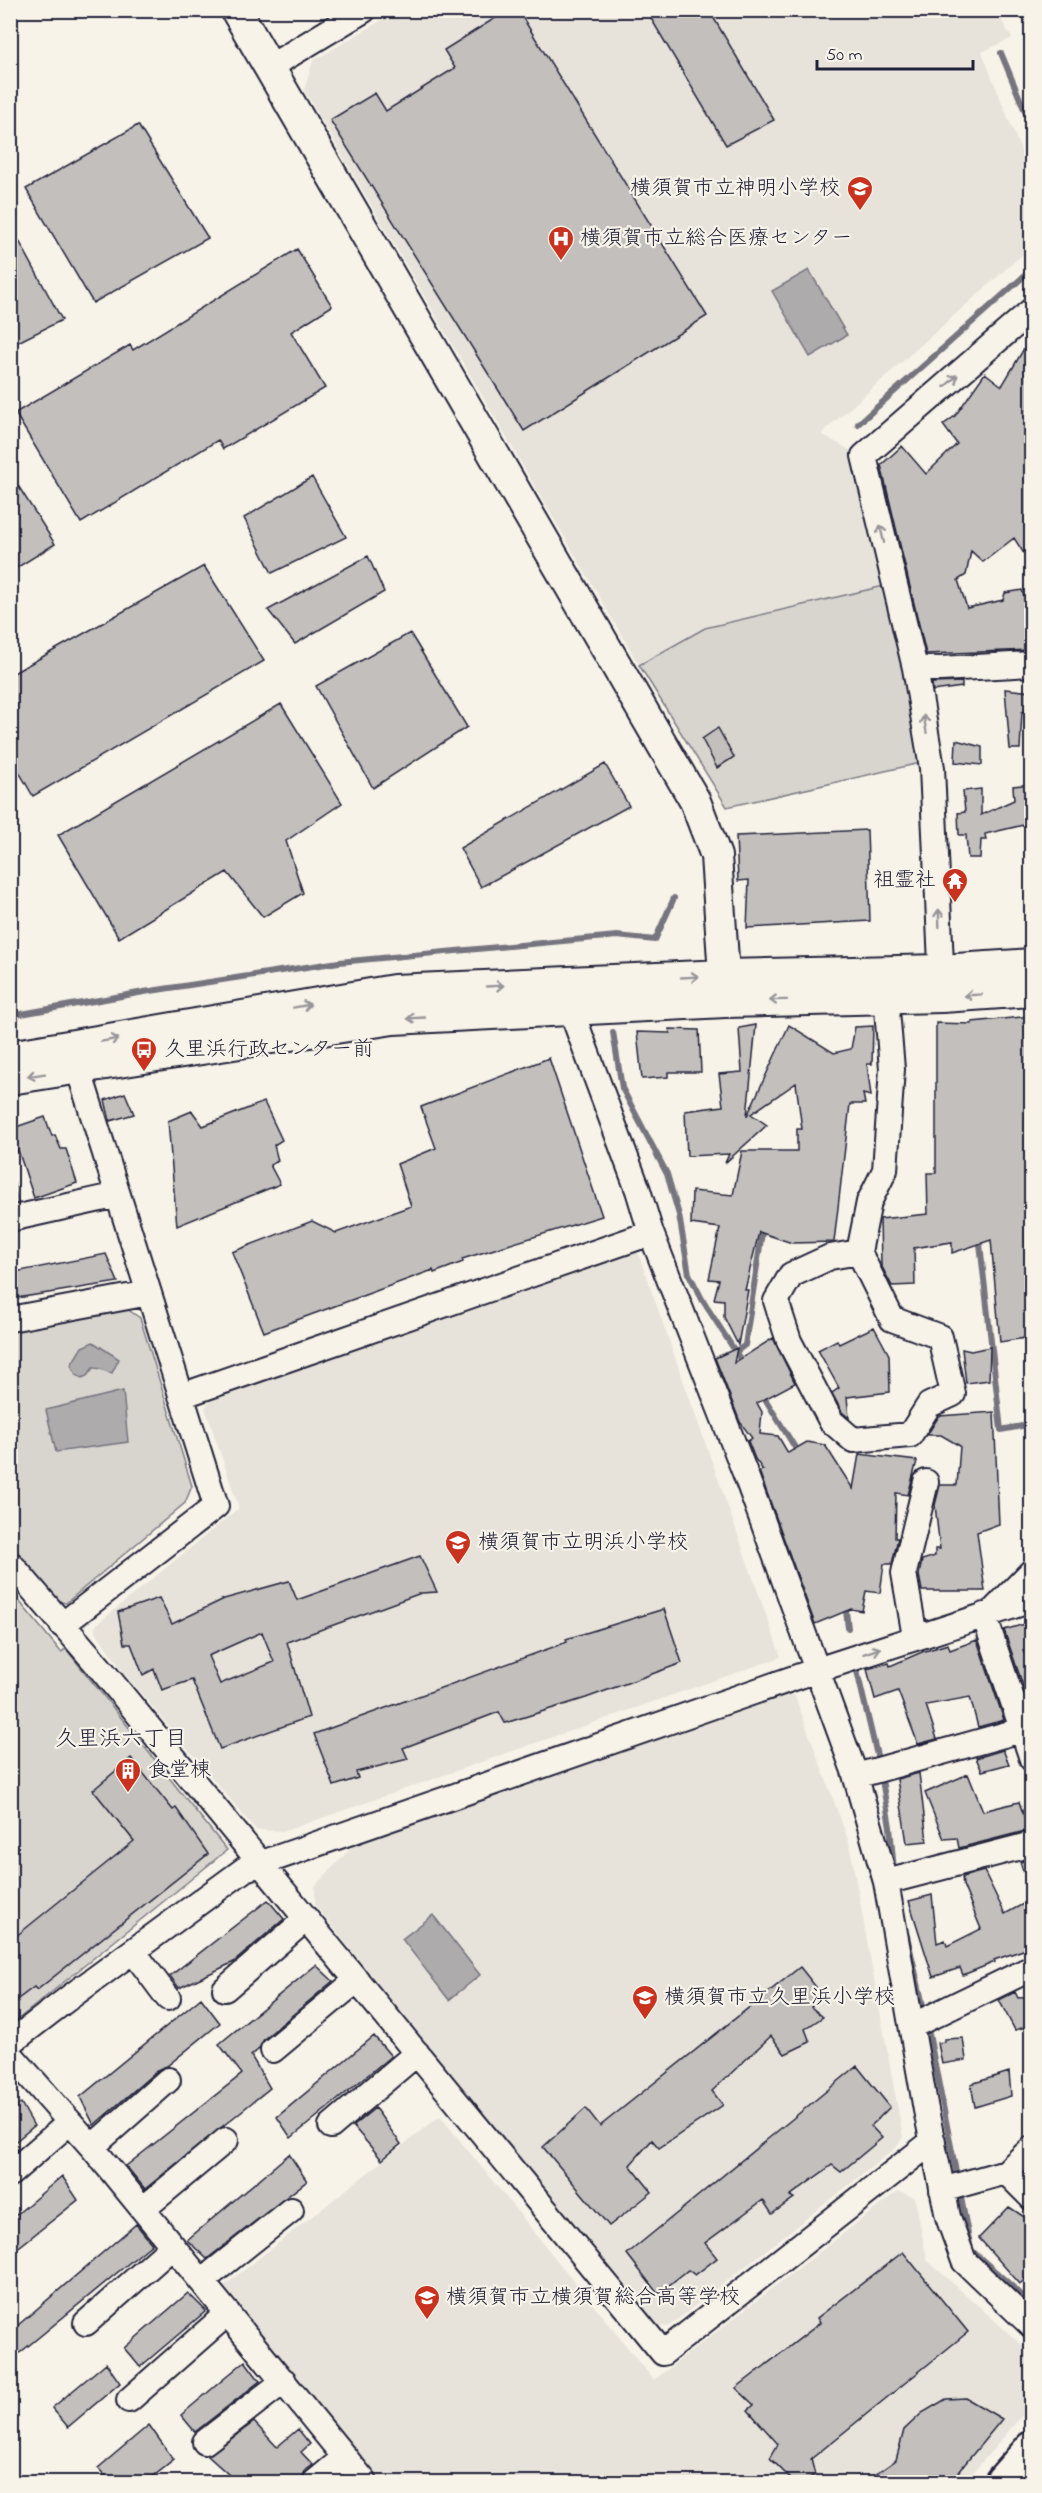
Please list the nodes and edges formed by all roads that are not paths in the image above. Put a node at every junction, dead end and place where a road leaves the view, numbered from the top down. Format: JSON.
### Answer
{"nodes":[{"id":1,"x":236,"y":10,"type":"edge"},
{"id":2,"x":364,"y":10,"type":"edge"},
{"id":3,"x":268,"y":68,"type":"junction"},
{"id":4,"x":1032,"y":310,"type":"edge"},
{"id":5,"x":1032,"y":664,"type":"edge"},
{"id":6,"x":915,"y":668,"type":"junction"},
{"id":7,"x":1032,"y":964,"type":"edge"},
{"id":8,"x":942,"y":984,"type":"junction"},
{"id":9,"x":725,"y":988,"type":"junction"},
{"id":10,"x":1032,"y":991,"type":"edge"},
{"id":11,"x":566,"y":996,"type":"junction"},
{"id":12,"x":886,"y":998,"type":"junction"},
{"id":13,"x":10,"y":1056,"type":"edge"},
{"id":14,"x":75,"y":1057,"type":"junction"},
{"id":15,"x":10,"y":1079,"type":"edge"},
{"id":16,"x":118,"y":1195,"type":"junction"},
{"id":17,"x":10,"y":1219,"type":"edge"},
{"id":18,"x":651,"y":1233,"type":"junction"},
{"id":19,"x":859,"y":1252,"type":"junction"},
{"id":20,"x":149,"y":1293,"type":"junction"},
{"id":21,"x":10,"y":1318,"type":"edge"},
{"id":22,"x":181,"y":1396,"type":"junction"},
{"id":23,"x":926,"y":1482,"type":"dead end"},
{"id":24,"x":10,"y":1563,"type":"edge"},
{"id":25,"x":1032,"y":1571,"type":"edge"},
{"id":26,"x":1032,"y":1600,"type":"edge"},
{"id":27,"x":989,"y":1613,"type":"junction"},
{"id":28,"x":62,"y":1625,"type":"junction"},
{"id":29,"x":915,"y":1637,"type":"junction"},
{"id":30,"x":817,"y":1670,"type":"junction"},
{"id":31,"x":1026,"y":1728,"type":"edge"},
{"id":32,"x":1032,"y":1759,"type":"edge"},
{"id":33,"x":856,"y":1776,"type":"junction"},
{"id":34,"x":1032,"y":1844,"type":"edge"},
{"id":35,"x":261,"y":1865,"type":"junction"},
{"id":36,"x":886,"y":1882,"type":"junction"},
{"id":37,"x":306,"y":1919,"type":"junction"},
{"id":38,"x":133,"y":1951,"type":"junction"},
{"id":39,"x":1032,"y":1968,"type":"edge"},
{"id":40,"x":357,"y":1980,"type":"junction"},
{"id":41,"x":225,"y":1989,"type":"dead end"},
{"id":42,"x":168,"y":1998,"type":"dead end"},
{"id":43,"x":912,"y":2026,"type":"junction"},
{"id":44,"x":10,"y":2043,"type":"edge"},
{"id":45,"x":273,"y":2050,"type":"dead end"},
{"id":46,"x":417,"y":2053,"type":"junction"},
{"id":47,"x":10,"y":2054,"type":"edge"},
{"id":48,"x":168,"y":2080,"type":"dead end"},
{"id":49,"x":70,"y":2122,"type":"junction"},
{"id":50,"x":331,"y":2126,"type":"dead end"},
{"id":51,"x":226,"y":2140,"type":"dead end"},
{"id":52,"x":933,"y":2141,"type":"junction"},
{"id":53,"x":92,"y":2147,"type":"junction"},
{"id":54,"x":1032,"y":2148,"type":"edge"},
{"id":55,"x":1006,"y":2172,"type":"junction"},
{"id":56,"x":10,"y":2174,"type":"edge"},
{"id":57,"x":942,"y":2190,"type":"junction"},
{"id":58,"x":1032,"y":2198,"type":"edge"},
{"id":59,"x":142,"y":2209,"type":"junction"},
{"id":60,"x":291,"y":2210,"type":"dead end"},
{"id":61,"x":173,"y":2246,"type":"junction"},
{"id":62,"x":202,"y":2281,"type":"junction"},
{"id":63,"x":228,"y":2313,"type":"junction"},
{"id":64,"x":86,"y":2323,"type":"dead end"},
{"id":65,"x":1032,"y":2326,"type":"edge"},
{"id":66,"x":284,"y":2381,"type":"junction"},
{"id":67,"x":129,"y":2400,"type":"dead end"},
{"id":68,"x":205,"y":2442,"type":"dead end"},
{"id":69,"x":1032,"y":2448,"type":"edge"},
{"id":70,"x":345,"y":2457,"type":"junction"},
{"id":71,"x":1032,"y":2478,"type":"edge"},
{"id":72,"x":315,"y":2482,"type":"edge"},
{"id":73,"x":365,"y":2482,"type":"edge"},
{"id":74,"x":1002,"y":2482,"type":"edge"},
{"id":75,"x":1028,"y":2482,"type":"edge"}],
"edges":[{"from":1,"to":3,"type":"street"},
{"from":2,"to":3,"type":"street"},
{"from":3,"to":9,"type":"street"},
{"from":6,"to":4,"type":"street","one_way":true},
{"from":5,"to":6,"type":"street"},
{"from":8,"to":6,"type":"street","one_way":true},
{"from":7,"to":8,"type":"street"},
{"from":8,"to":9,"type":"street"},
{"from":10,"to":8,"type":"street","one_way":true},
{"from":8,"to":12,"type":"street"},
{"from":9,"to":11,"type":"street"},
{"from":12,"to":9,"type":"street","one_way":true},
{"from":11,"to":14,"type":"street"},
{"from":11,"to":18,"type":"street"},
{"from":12,"to":19,"type":"street"},
{"from":13,"to":14,"type":"street"},
{"from":14,"to":15,"type":"street","one_way":true},
{"from":14,"to":16,"type":"street"},
{"from":16,"to":17,"type":"street"},
{"from":16,"to":20,"type":"street"},
{"from":18,"to":22,"type":"street"},
{"from":18,"to":30,"type":"street"},
{"from":19,"to":19,"type":"street"},
{"from":20,"to":21,"type":"street"},
{"from":20,"to":22,"type":"street"},
{"from":22,"to":28,"type":"street"},
{"from":23,"to":29,"type":"street"},
{"from":24,"to":28,"type":"street"},
{"from":25,"to":27,"type":"street"},
{"from":26,"to":27,"type":"street"},
{"from":27,"to":29,"type":"street"},
{"from":27,"to":31,"type":"street"},
{"from":28,"to":35,"type":"street"},
{"from":30,"to":29,"type":"street","one_way":true},
{"from":30,"to":33,"type":"street"},
{"from":30,"to":35,"type":"street"},
{"from":31,"to":32,"type":"street"},
{"from":31,"to":33,"type":"street"},
{"from":33,"to":36,"type":"street"},
{"from":34,"to":36,"type":"street"},
{"from":35,"to":37,"type":"street"},
{"from":35,"to":38,"type":"street"},
{"from":36,"to":43,"type":"street"},
{"from":37,"to":40,"type":"street"},
{"from":37,"to":41,"type":"street"},
{"from":38,"to":42,"type":"street"},
{"from":38,"to":44,"type":"street"},
{"from":39,"to":43,"type":"street"},
{"from":40,"to":45,"type":"street"},
{"from":40,"to":46,"type":"street"},
{"from":43,"to":52,"type":"street"},
{"from":46,"to":50,"type":"street"},
{"from":46,"to":52,"type":"street"},
{"from":47,"to":49,"type":"street"},
{"from":48,"to":53,"type":"street"},
{"from":49,"to":53,"type":"street"},
{"from":49,"to":56,"type":"street"},
{"from":51,"to":59,"type":"street"},
{"from":52,"to":57,"type":"street"},
{"from":53,"to":59,"type":"street"},
{"from":54,"to":55,"type":"street"},
{"from":55,"to":57,"type":"street"},
{"from":55,"to":58,"type":"street"},
{"from":57,"to":65,"type":"street"},
{"from":59,"to":61,"type":"street"},
{"from":60,"to":62,"type":"street"},
{"from":61,"to":62,"type":"street"},
{"from":61,"to":64,"type":"street"},
{"from":62,"to":63,"type":"street"},
{"from":63,"to":66,"type":"street"},
{"from":63,"to":67,"type":"street"},
{"from":66,"to":68,"type":"street"},
{"from":66,"to":70,"type":"street"},
{"from":69,"to":74,"type":"main road"},
{"from":70,"to":72,"type":"street"},
{"from":70,"to":73,"type":"street"},
{"from":71,"to":75,"type":"main road"}]}
